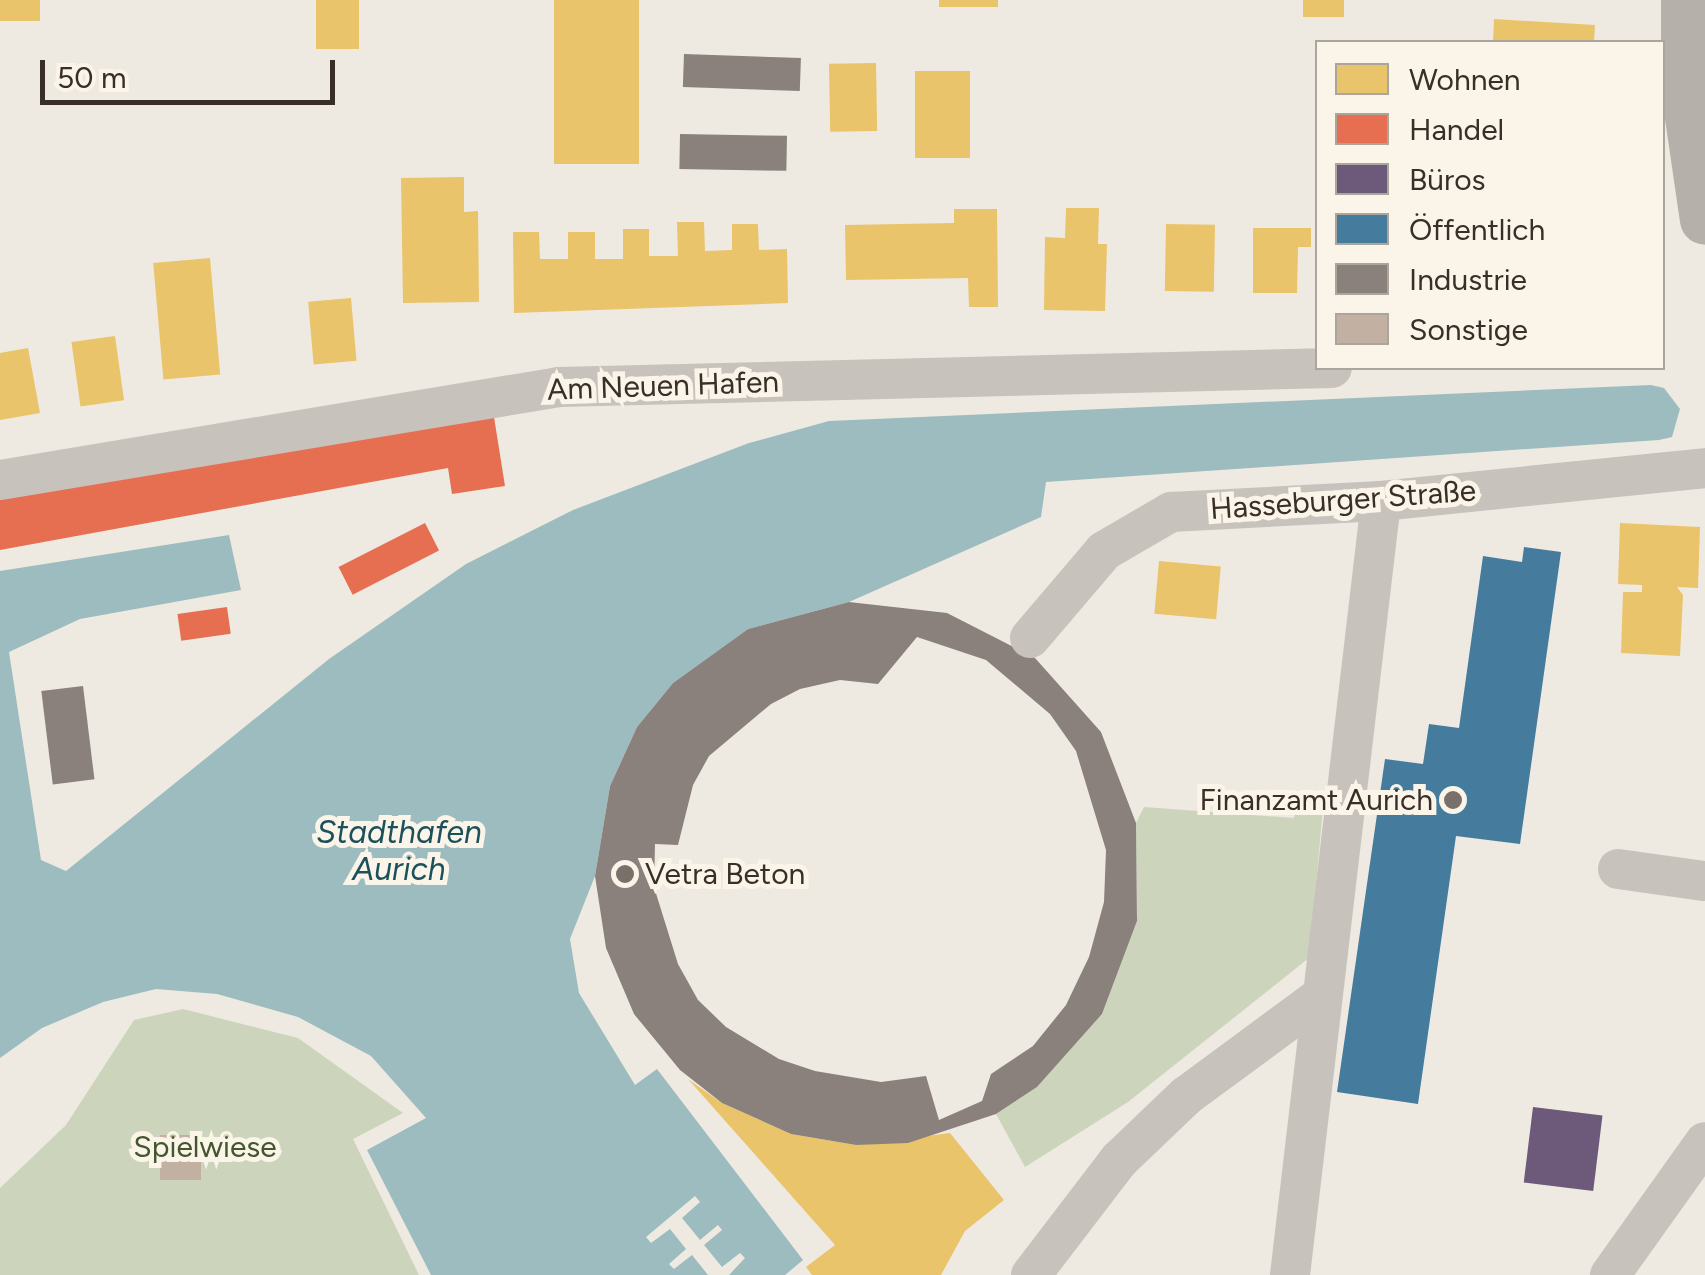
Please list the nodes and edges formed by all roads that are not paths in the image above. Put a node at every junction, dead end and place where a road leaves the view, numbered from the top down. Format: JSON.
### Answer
{"nodes":[{"id":1,"x":1686,"y":0,"type":"edge"},
{"id":2,"x":1705,"y":220,"type":"edge"},
{"id":3,"x":1315,"y":368,"type":"edge"},
{"id":4,"x":1705,"y":468,"type":"edge"},
{"id":5,"x":0,"y":480,"type":"edge"},
{"id":6,"x":1381,"y":501,"type":"junction"},
{"id":7,"x":1030,"y":638,"type":"dead end"},
{"id":8,"x":1618,"y":869,"type":"dead end"},
{"id":9,"x":1705,"y":881,"type":"edge"},
{"id":10,"x":1319,"y":998,"type":"junction"},
{"id":11,"x":1705,"y":1142,"type":"edge"},
{"id":12,"x":1031,"y":1275,"type":"edge"},
{"id":13,"x":1290,"y":1275,"type":"edge"},
{"id":14,"x":1610,"y":1275,"type":"edge"}],
"edges":[{"from":1,"to":2,"type":"main road"},
{"from":3,"to":5,"type":"street","name":"Am Neuen Hafen"},
{"from":4,"to":6,"type":"street","name":"Hasseburger Straße"},
{"from":6,"to":7,"type":"street","name":"Hasseburger Straße"},
{"from":6,"to":10,"type":"street"},
{"from":8,"to":9,"type":"street"},
{"from":10,"to":12,"type":"street"},
{"from":10,"to":13,"type":"street"},
{"from":11,"to":14,"type":"street"}]}
